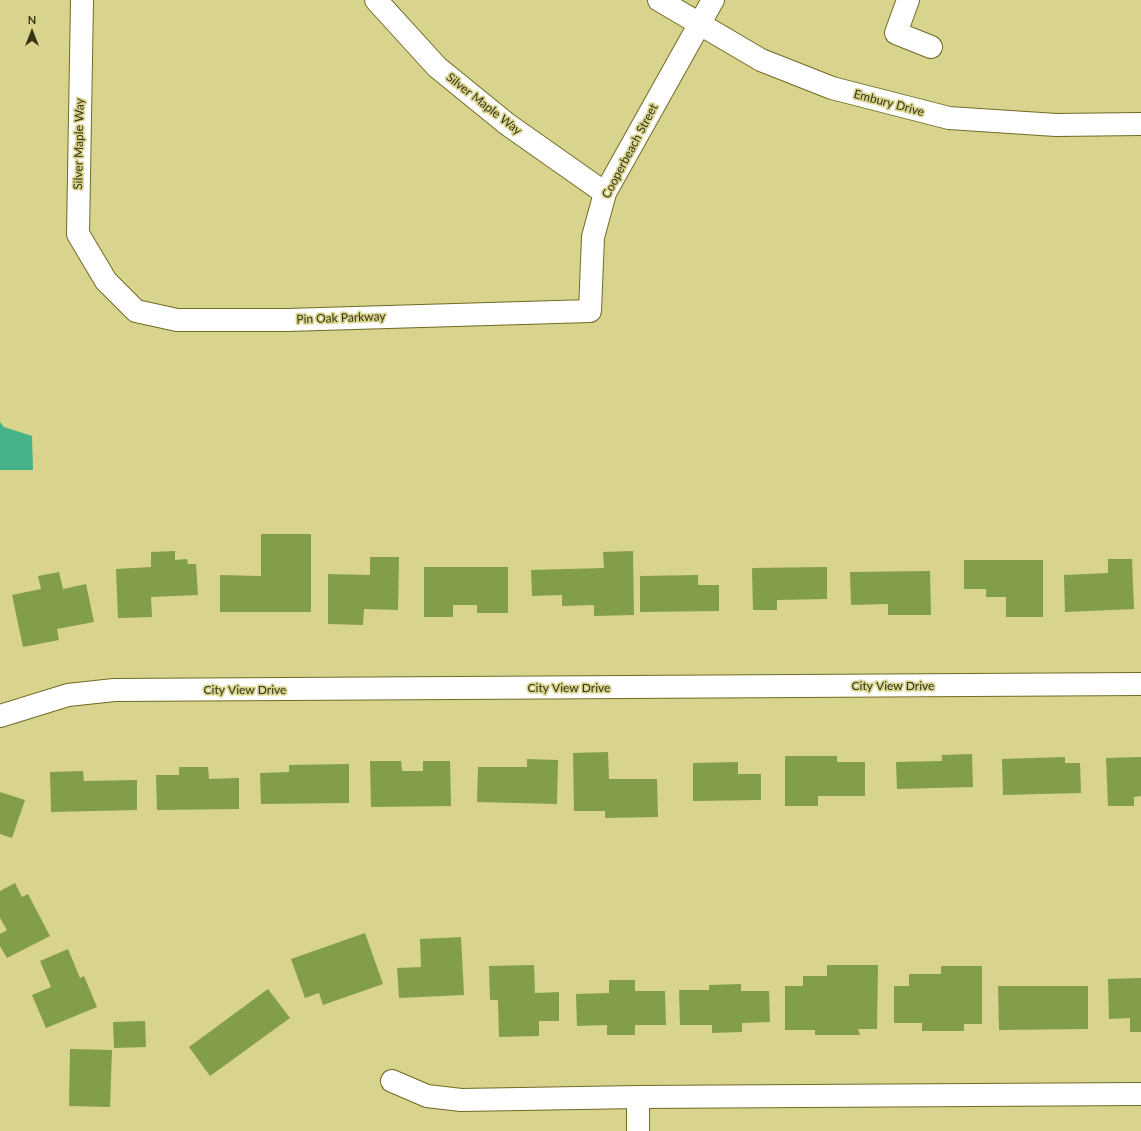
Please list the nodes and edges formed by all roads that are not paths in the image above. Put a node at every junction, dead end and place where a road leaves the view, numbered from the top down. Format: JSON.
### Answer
{"nodes":[{"id":1,"x":82,"y":0,"type":"edge"},
{"id":2,"x":376,"y":0,"type":"edge"},
{"id":3,"x":658,"y":0,"type":"edge"},
{"id":4,"x":713,"y":0,"type":"edge"},
{"id":5,"x":908,"y":0,"type":"edge"},
{"id":6,"x":699,"y":25,"type":"junction"},
{"id":7,"x":931,"y":47,"type":"dead end"},
{"id":8,"x":1141,"y":124,"type":"edge"},
{"id":9,"x":605,"y":193,"type":"junction"},
{"id":10,"x":106,"y":281,"type":"joint"},
{"id":11,"x":590,"y":311,"type":"joint"},
{"id":12,"x":1141,"y":684,"type":"edge"},
{"id":13,"x":0,"y":716,"type":"edge"},
{"id":14,"x":392,"y":1081,"type":"dead end"},
{"id":15,"x":1141,"y":1094,"type":"edge"},
{"id":16,"x":638,"y":1097,"type":"junction"},
{"id":17,"x":638,"y":1131,"type":"edge"}],
"edges":[{"from":1,"to":10,"type":"street","name":"Silver Maple Way"},
{"from":2,"to":9,"type":"street","name":"Silver Maple Way"},
{"from":3,"to":6,"type":"street","name":"Embury Drive"},
{"from":4,"to":6,"type":"street","name":"Cooperbeach Street"},
{"from":5,"to":7,"type":"street"},
{"from":6,"to":8,"type":"street","name":"Embury Drive"},
{"from":6,"to":9,"type":"street","name":"Cooperbeach Street"},
{"from":9,"to":11,"type":"street","name":"Cooperbeach Street"},
{"from":10,"to":11,"type":"street","name":"Pin Oak Parkway"},
{"from":12,"to":13,"type":"street","name":"City View Drive"},
{"from":14,"to":16,"type":"street"},
{"from":15,"to":16,"type":"street"},
{"from":16,"to":17,"type":"street"}]}
